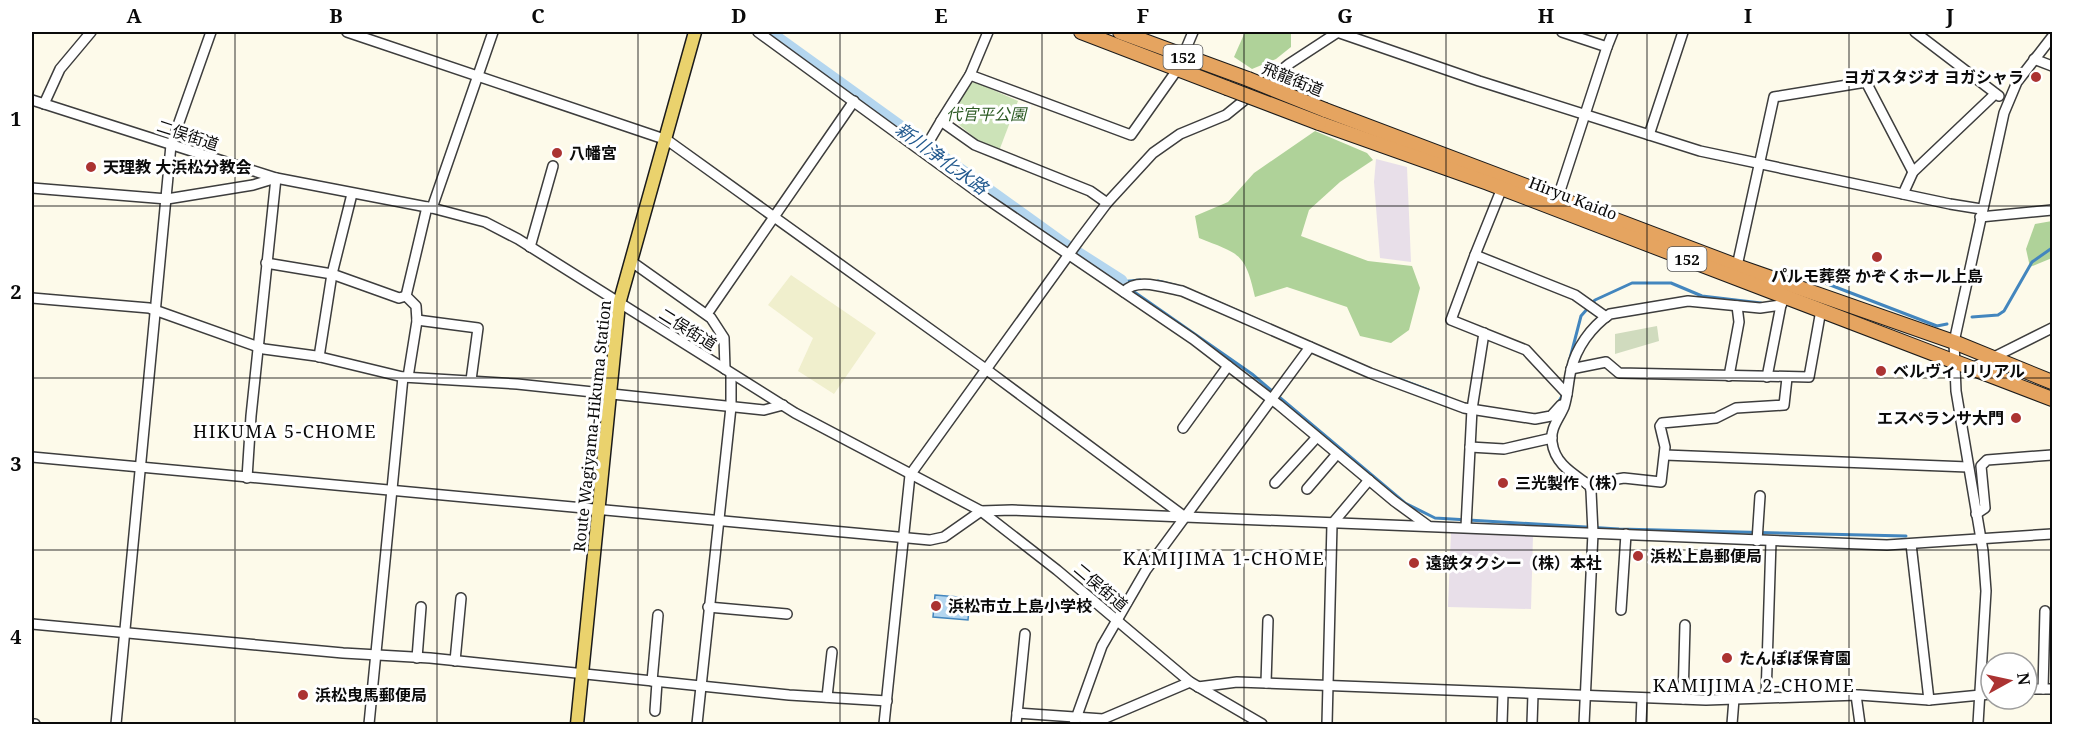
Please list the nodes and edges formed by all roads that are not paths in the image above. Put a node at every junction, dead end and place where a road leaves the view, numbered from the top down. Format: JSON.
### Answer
{"nodes":[{"id":1,"x":92,"y":32,"type":"edge"},
{"id":2,"x":211,"y":32,"type":"edge"},
{"id":3,"x":347,"y":32,"type":"edge"},
{"id":4,"x":493,"y":32,"type":"edge"},
{"id":5,"x":696,"y":32,"type":"edge"},
{"id":6,"x":758,"y":32,"type":"edge"},
{"id":7,"x":988,"y":32,"type":"edge"},
{"id":8,"x":1081,"y":32,"type":"edge"},
{"id":9,"x":1120,"y":32,"type":"edge"},
{"id":10,"x":1193,"y":32,"type":"edge"},
{"id":11,"x":1337,"y":32,"type":"edge"},
{"id":12,"x":1562,"y":32,"type":"edge"},
{"id":13,"x":1613,"y":32,"type":"edge"},
{"id":14,"x":1683,"y":32,"type":"edge"},
{"id":15,"x":1915,"y":32,"type":"edge"},
{"id":16,"x":2052,"y":37,"type":"edge"},
{"id":17,"x":1607,"y":47,"type":"junction"},
{"id":18,"x":1183,"y":56,"type":"junction"},
{"id":19,"x":2034,"y":59,"type":"junction"},
{"id":20,"x":2052,"y":66,"type":"edge"},
{"id":21,"x":1177,"y":70,"type":"junction"},
{"id":22,"x":479,"y":74,"type":"junction"},
{"id":23,"x":970,"y":75,"type":"junction"},
{"id":24,"x":1995,"y":94,"type":"junction"},
{"id":25,"x":2009,"y":99,"type":"junction"},
{"id":26,"x":32,"y":100,"type":"edge"},
{"id":27,"x":854,"y":101,"type":"junction"},
{"id":28,"x":44,"y":105,"type":"junction"},
{"id":29,"x":1587,"y":115,"type":"junction"},
{"id":30,"x":1322,"y":116,"type":"junction"},
{"id":31,"x":941,"y":121,"type":"junction"},
{"id":32,"x":1649,"y":135,"type":"junction"},
{"id":33,"x":931,"y":138,"type":"dead end"},
{"id":34,"x":667,"y":140,"type":"junction"},
{"id":35,"x":171,"y":145,"type":"junction"},
{"id":36,"x":1759,"y":165,"type":"junction"},
{"id":37,"x":553,"y":166,"type":"dead end"},
{"id":38,"x":1913,"y":172,"type":"junction"},
{"id":39,"x":276,"y":178,"type":"junction"},
{"id":40,"x":32,"y":188,"type":"edge"},
{"id":41,"x":1502,"y":188,"type":"junction"},
{"id":42,"x":352,"y":194,"type":"junction"},
{"id":43,"x":1904,"y":194,"type":"junction"},
{"id":44,"x":1558,"y":197,"type":"junction"},
{"id":45,"x":167,"y":199,"type":"junction"},
{"id":46,"x":1107,"y":203,"type":"junction"},
{"id":47,"x":430,"y":207,"type":"junction"},
{"id":48,"x":2052,"y":210,"type":"edge"},
{"id":49,"x":1981,"y":213,"type":"junction"},
{"id":50,"x":774,"y":217,"type":"junction"},
{"id":51,"x":531,"y":247,"type":"junction"},
{"id":52,"x":1069,"y":255,"type":"junction"},
{"id":53,"x":1475,"y":255,"type":"junction"},
{"id":54,"x":632,"y":262,"type":"junction"},
{"id":55,"x":266,"y":263,"type":"junction"},
{"id":56,"x":1737,"y":266,"type":"junction"},
{"id":57,"x":332,"y":274,"type":"junction"},
{"id":58,"x":1128,"y":288,"type":"junction"},
{"id":59,"x":406,"y":296,"type":"junction"},
{"id":60,"x":32,"y":298,"type":"edge"},
{"id":61,"x":1783,"y":301,"type":"junction"},
{"id":62,"x":619,"y":304,"type":"junction"},
{"id":63,"x":1737,"y":306,"type":"junction"},
{"id":64,"x":1821,"y":310,"type":"junction"},
{"id":65,"x":156,"y":311,"type":"junction"},
{"id":66,"x":707,"y":314,"type":"junction"},
{"id":67,"x":1606,"y":317,"type":"junction"},
{"id":68,"x":417,"y":320,"type":"junction"},
{"id":69,"x":2052,"y":328,"type":"edge"},
{"id":70,"x":1484,"y":333,"type":"junction"},
{"id":71,"x":1954,"y":342,"type":"junction"},
{"id":72,"x":258,"y":347,"type":"junction"},
{"id":73,"x":1310,"y":347,"type":"junction"},
{"id":74,"x":319,"y":357,"type":"junction"},
{"id":75,"x":1988,"y":358,"type":"junction"},
{"id":76,"x":1953,"y":360,"type":"junction"},
{"id":77,"x":1228,"y":366,"type":"junction"},
{"id":78,"x":1974,"y":367,"type":"junction"},
{"id":79,"x":1571,"y":369,"type":"junction"},
{"id":80,"x":987,"y":370,"type":"junction"},
{"id":81,"x":728,"y":372,"type":"junction"},
{"id":82,"x":1729,"y":376,"type":"junction"},
{"id":83,"x":406,"y":377,"type":"junction"},
{"id":84,"x":1767,"y":377,"type":"junction"},
{"id":85,"x":1787,"y":378,"type":"junction"},
{"id":86,"x":471,"y":380,"type":"junction"},
{"id":87,"x":2052,"y":382,"type":"edge"},
{"id":88,"x":610,"y":393,"type":"junction"},
{"id":89,"x":1273,"y":395,"type":"junction"},
{"id":90,"x":1567,"y":397,"type":"junction"},
{"id":91,"x":2052,"y":399,"type":"edge"},
{"id":92,"x":783,"y":405,"type":"junction"},
{"id":93,"x":731,"y":407,"type":"junction"},
{"id":94,"x":1472,"y":409,"type":"junction"},
{"id":95,"x":1183,"y":428,"type":"dead end"},
{"id":96,"x":1317,"y":437,"type":"junction"},
{"id":97,"x":1552,"y":438,"type":"junction"},
{"id":98,"x":1470,"y":447,"type":"junction"},
{"id":99,"x":1337,"y":454,"type":"junction"},
{"id":100,"x":1665,"y":455,"type":"junction"},
{"id":101,"x":2052,"y":455,"type":"edge"},
{"id":102,"x":32,"y":457,"type":"edge"},
{"id":103,"x":1968,"y":466,"type":"junction"},
{"id":104,"x":141,"y":467,"type":"junction"},
{"id":105,"x":910,"y":475,"type":"junction"},
{"id":106,"x":247,"y":478,"type":"junction"},
{"id":107,"x":1369,"y":480,"type":"junction"},
{"id":108,"x":1275,"y":483,"type":"dead end"},
{"id":109,"x":1587,"y":484,"type":"junction"},
{"id":110,"x":1306,"y":489,"type":"dead end"},
{"id":111,"x":393,"y":491,"type":"junction"},
{"id":112,"x":1760,"y":496,"type":"dead end"},
{"id":113,"x":600,"y":509,"type":"junction"},
{"id":114,"x":981,"y":511,"type":"junction"},
{"id":115,"x":1976,"y":514,"type":"junction"},
{"id":116,"x":1186,"y":518,"type":"junction"},
{"id":117,"x":718,"y":520,"type":"junction"},
{"id":118,"x":1466,"y":523,"type":"junction"},
{"id":119,"x":1332,"y":524,"type":"junction"},
{"id":120,"x":1429,"y":526,"type":"junction"},
{"id":121,"x":1593,"y":528,"type":"junction"},
{"id":122,"x":1626,"y":534,"type":"junction"},
{"id":123,"x":1757,"y":534,"type":"junction"},
{"id":124,"x":2052,"y":534,"type":"edge"},
{"id":125,"x":901,"y":538,"type":"junction"},
{"id":126,"x":1980,"y":539,"type":"junction"},
{"id":127,"x":1771,"y":541,"type":"junction"},
{"id":128,"x":1911,"y":544,"type":"junction"},
{"id":129,"x":461,"y":598,"type":"dead end"},
{"id":130,"x":421,"y":607,"type":"dead end"},
{"id":131,"x":708,"y":607,"type":"junction"},
{"id":132,"x":1621,"y":610,"type":"dead end"},
{"id":133,"x":2046,"y":611,"type":"dead end"},
{"id":134,"x":787,"y":614,"type":"dead end"},
{"id":135,"x":658,"y":615,"type":"dead end"},
{"id":136,"x":1116,"y":619,"type":"junction"},
{"id":137,"x":1268,"y":620,"type":"dead end"},
{"id":138,"x":32,"y":624,"type":"edge"},
{"id":139,"x":1685,"y":626,"type":"dead end"},
{"id":140,"x":125,"y":633,"type":"junction"},
{"id":141,"x":1025,"y":634,"type":"dead end"},
{"id":142,"x":1984,"y":651,"type":"edge"},
{"id":143,"x":832,"y":652,"type":"dead end"},
{"id":144,"x":376,"y":656,"type":"junction"},
{"id":145,"x":417,"y":658,"type":"junction"},
{"id":146,"x":455,"y":661,"type":"junction"},
{"id":147,"x":583,"y":675,"type":"junction"},
{"id":148,"x":655,"y":682,"type":"junction"},
{"id":149,"x":1266,"y":683,"type":"junction"},
{"id":150,"x":1194,"y":684,"type":"junction"},
{"id":151,"x":701,"y":686,"type":"junction"},
{"id":152,"x":1328,"y":688,"type":"junction"},
{"id":153,"x":2048,"y":689,"type":"edge"},
{"id":154,"x":1503,"y":693,"type":"junction"},
{"id":155,"x":1533,"y":694,"type":"junction"},
{"id":156,"x":1856,"y":695,"type":"junction"},
{"id":157,"x":1979,"y":695,"type":"edge"},
{"id":158,"x":1585,"y":696,"type":"junction"},
{"id":159,"x":827,"y":697,"type":"junction"},
{"id":160,"x":1766,"y":697,"type":"junction"},
{"id":161,"x":1642,"y":698,"type":"junction"},
{"id":162,"x":1683,"y":699,"type":"junction"},
{"id":163,"x":1734,"y":699,"type":"junction"},
{"id":164,"x":1929,"y":700,"type":"junction"},
{"id":165,"x":886,"y":701,"type":"junction"},
{"id":166,"x":655,"y":711,"type":"dead end"},
{"id":167,"x":1017,"y":713,"type":"junction"},
{"id":168,"x":1075,"y":721,"type":"edge"},
{"id":169,"x":116,"y":724,"type":"edge"},
{"id":170,"x":369,"y":724,"type":"edge"},
{"id":171,"x":577,"y":724,"type":"edge"},
{"id":172,"x":697,"y":724,"type":"edge"},
{"id":173,"x":885,"y":724,"type":"edge"},
{"id":174,"x":1016,"y":724,"type":"edge"},
{"id":175,"x":1262,"y":724,"type":"edge"},
{"id":176,"x":1327,"y":724,"type":"edge"},
{"id":177,"x":1502,"y":724,"type":"edge"},
{"id":178,"x":1532,"y":724,"type":"edge"},
{"id":179,"x":1584,"y":724,"type":"edge"},
{"id":180,"x":1641,"y":724,"type":"edge"},
{"id":181,"x":1732,"y":724,"type":"edge"},
{"id":182,"x":1860,"y":724,"type":"edge"}],
"edges":[{"from":1,"to":28,"type":"street"},
{"from":2,"to":35,"type":"street"},
{"from":3,"to":22,"type":"street"},
{"from":4,"to":22,"type":"street"},
{"from":5,"to":34,"type":"main road","name":"Route Wagiyama-Hikuma Station"},
{"from":6,"to":27,"type":"street"},
{"from":7,"to":23,"type":"street"},
{"from":8,"to":21,"type":"highway","name":"Hiryu Kaido","number":"152"},
{"from":9,"to":18,"type":"highway","number":"152"},
{"from":10,"to":18,"type":"street"},
{"from":11,"to":29,"type":"street"},
{"from":11,"to":46,"type":"street"},
{"from":12,"to":17,"type":"street"},
{"from":13,"to":17,"type":"street"},
{"from":14,"to":32,"type":"street"},
{"from":15,"to":24,"type":"street"},
{"from":16,"to":19,"type":"street"},
{"from":17,"to":29,"type":"street"},
{"from":18,"to":21,"type":"street"},
{"from":18,"to":30,"type":"highway","name":"飛龍街道","number":"152","bridge":true},
{"from":19,"to":20,"type":"street"},
{"from":19,"to":25,"type":"street"},
{"from":21,"to":23,"type":"street"},
{"from":21,"to":30,"type":"highway","name":"Hiryu Kaido","number":"152","bridge":true},
{"from":22,"to":34,"type":"street"},
{"from":22,"to":47,"type":"street"},
{"from":23,"to":31,"type":"street"},
{"from":24,"to":25,"type":"street"},
{"from":24,"to":38,"type":"street"},
{"from":25,"to":49,"type":"street"},
{"from":26,"to":28,"type":"street","name":"二俣街道"},
{"from":27,"to":50,"type":"street"},
{"from":27,"to":52,"type":"street"},
{"from":28,"to":35,"type":"street","name":"二俣街道"},
{"from":29,"to":32,"type":"street"},
{"from":29,"to":44,"type":"street"},
{"from":30,"to":41,"type":"highway","name":"Hiryu Kaido","number":"152"},
{"from":30,"to":44,"type":"highway","name":"Hiryu Kaido","number":"152"},
{"from":31,"to":33,"type":"street"},
{"from":31,"to":46,"type":"street"},
{"from":32,"to":36,"type":"street"},
{"from":34,"to":50,"type":"street"},
{"from":34,"to":54,"type":"main road","name":"Route Wagiyama-Hikuma Station"},
{"from":35,"to":39,"type":"street","name":"二俣街道"},
{"from":35,"to":45,"type":"street"},
{"from":36,"to":38,"type":"street"},
{"from":36,"to":43,"type":"street"},
{"from":36,"to":56,"type":"street"},
{"from":37,"to":51,"type":"street"},
{"from":38,"to":43,"type":"street"},
{"from":39,"to":42,"type":"street","name":"二俣街道"},
{"from":39,"to":45,"type":"street"},
{"from":39,"to":55,"type":"street"},
{"from":40,"to":45,"type":"street"},
{"from":41,"to":53,"type":"street"},
{"from":41,"to":61,"type":"highway","name":"Hiryu Kaido","number":"152"},
{"from":42,"to":47,"type":"street","name":"二俣街道"},
{"from":42,"to":57,"type":"street"},
{"from":43,"to":49,"type":"street"},
{"from":44,"to":56,"type":"highway","name":"Hiryu Kaido","number":"152"},
{"from":45,"to":65,"type":"street"},
{"from":46,"to":52,"type":"street"},
{"from":47,"to":51,"type":"street","name":"二俣街道"},
{"from":47,"to":59,"type":"street"},
{"from":48,"to":49,"type":"street"},
{"from":49,"to":71,"type":"street"},
{"from":50,"to":66,"type":"street"},
{"from":50,"to":80,"type":"street"},
{"from":51,"to":62,"type":"street","name":"二俣街道"},
{"from":52,"to":58,"type":"street"},
{"from":52,"to":80,"type":"street"},
{"from":53,"to":67,"type":"street"},
{"from":53,"to":70,"type":"street"},
{"from":54,"to":62,"type":"main road","name":"Route Wagiyama-Hikuma Station"},
{"from":54,"to":66,"type":"street"},
{"from":55,"to":57,"type":"street"},
{"from":55,"to":72,"type":"street"},
{"from":56,"to":71,"type":"highway","name":"Hiryu Kaido","number":"152"},
{"from":57,"to":59,"type":"street"},
{"from":57,"to":74,"type":"street"},
{"from":58,"to":73,"type":"street"},
{"from":58,"to":77,"type":"street"},
{"from":59,"to":68,"type":"street"},
{"from":60,"to":65,"type":"street"},
{"from":61,"to":63,"type":"street"},
{"from":61,"to":64,"type":"highway","name":"Hiryu Kaido","number":"152"},
{"from":61,"to":84,"type":"street"},
{"from":62,"to":81,"type":"street","name":"二俣街道"},
{"from":62,"to":88,"type":"main road","name":"Route Wagiyama-Hikuma Station"},
{"from":63,"to":67,"type":"street"},
{"from":63,"to":82,"type":"street"},
{"from":64,"to":76,"type":"highway","name":"Hiryu Kaido","number":"152"},
{"from":64,"to":85,"type":"street"},
{"from":65,"to":72,"type":"street"},
{"from":65,"to":104,"type":"street"},
{"from":66,"to":81,"type":"street"},
{"from":67,"to":79,"type":"street"},
{"from":68,"to":83,"type":"street"},
{"from":68,"to":86,"type":"street"},
{"from":69,"to":75,"type":"street"},
{"from":70,"to":90,"type":"street"},
{"from":70,"to":94,"type":"street"},
{"from":71,"to":75,"type":"highway","name":"Hiryu Kaido","number":"152"},
{"from":71,"to":76,"type":"street"},
{"from":72,"to":74,"type":"street"},
{"from":72,"to":106,"type":"street"},
{"from":73,"to":89,"type":"street"},
{"from":73,"to":94,"type":"street"},
{"from":74,"to":83,"type":"street"},
{"from":75,"to":78,"type":"street"},
{"from":75,"to":87,"type":"highway","name":"Hiryu Kaido","number":"152"},
{"from":76,"to":78,"type":"highway","name":"Hiryu Kaido","number":"152"},
{"from":76,"to":103,"type":"street"},
{"from":77,"to":89,"type":"street"},
{"from":77,"to":95,"type":"street"},
{"from":78,"to":91,"type":"highway","name":"Hiryu Kaido","number":"152"},
{"from":79,"to":82,"type":"street"},
{"from":79,"to":90,"type":"street"},
{"from":80,"to":105,"type":"street"},
{"from":80,"to":116,"type":"street"},
{"from":81,"to":92,"type":"street","name":"二俣街道"},
{"from":81,"to":93,"type":"street"},
{"from":82,"to":84,"type":"street"},
{"from":83,"to":86,"type":"street"},
{"from":83,"to":111,"type":"street"},
{"from":84,"to":85,"type":"street"},
{"from":85,"to":100,"type":"street"},
{"from":86,"to":88,"type":"street"},
{"from":88,"to":93,"type":"street"},
{"from":88,"to":113,"type":"main road","name":"Route Wagiyama-Hikuma Station"},
{"from":89,"to":96,"type":"street"},
{"from":89,"to":116,"type":"street"},
{"from":90,"to":94,"type":"street"},
{"from":90,"to":97,"type":"street"},
{"from":92,"to":93,"type":"street"},
{"from":92,"to":105,"type":"street","name":"二俣街道"},
{"from":93,"to":117,"type":"street"},
{"from":94,"to":98,"type":"street"},
{"from":96,"to":99,"type":"street"},
{"from":96,"to":108,"type":"street"},
{"from":97,"to":98,"type":"street"},
{"from":97,"to":109,"type":"street"},
{"from":98,"to":118,"type":"street"},
{"from":99,"to":107,"type":"street"},
{"from":99,"to":110,"type":"street"},
{"from":100,"to":103,"type":"street"},
{"from":100,"to":109,"type":"street"},
{"from":101,"to":115,"type":"street"},
{"from":102,"to":104,"type":"street"},
{"from":103,"to":115,"type":"street"},
{"from":104,"to":106,"type":"street"},
{"from":104,"to":140,"type":"street"},
{"from":105,"to":114,"type":"street","name":"二俣街道"},
{"from":105,"to":125,"type":"street"},
{"from":106,"to":111,"type":"street"},
{"from":107,"to":119,"type":"street"},
{"from":107,"to":120,"type":"street"},
{"from":109,"to":121,"type":"street"},
{"from":111,"to":113,"type":"street"},
{"from":111,"to":144,"type":"street"},
{"from":112,"to":123,"type":"street"},
{"from":113,"to":117,"type":"street"},
{"from":113,"to":147,"type":"main road","name":"Route Wagiyama-Hikuma Station"},
{"from":114,"to":116,"type":"street"},
{"from":114,"to":125,"type":"street"},
{"from":114,"to":136,"type":"street","name":"二俣街道"},
{"from":115,"to":126,"type":"street"},
{"from":116,"to":119,"type":"street"},
{"from":116,"to":136,"type":"street"},
{"from":117,"to":125,"type":"street"},
{"from":117,"to":131,"type":"street"},
{"from":118,"to":120,"type":"street"},
{"from":118,"to":121,"type":"street"},
{"from":119,"to":120,"type":"street"},
{"from":119,"to":152,"type":"street"},
{"from":121,"to":122,"type":"street"},
{"from":121,"to":158,"type":"street"},
{"from":122,"to":123,"type":"street"},
{"from":122,"to":132,"type":"street"},
{"from":123,"to":127,"type":"street"},
{"from":124,"to":126,"type":"street"},
{"from":125,"to":165,"type":"street"},
{"from":126,"to":128,"type":"street"},
{"from":126,"to":142,"type":"street"},
{"from":127,"to":128,"type":"street"},
{"from":127,"to":160,"type":"street"},
{"from":128,"to":164,"type":"street"},
{"from":129,"to":146,"type":"street"},
{"from":130,"to":145,"type":"street"},
{"from":131,"to":134,"type":"street"},
{"from":131,"to":151,"type":"street"},
{"from":133,"to":153,"type":"street"},
{"from":135,"to":148,"type":"street"},
{"from":136,"to":150,"type":"street","name":"二俣街道"},
{"from":136,"to":168,"type":"street"},
{"from":137,"to":149,"type":"street"},
{"from":138,"to":140,"type":"street"},
{"from":139,"to":162,"type":"street"},
{"from":140,"to":144,"type":"street"},
{"from":140,"to":169,"type":"street"},
{"from":141,"to":167,"type":"street"},
{"from":143,"to":159,"type":"street"},
{"from":144,"to":145,"type":"street"},
{"from":144,"to":170,"type":"street"},
{"from":145,"to":146,"type":"street"},
{"from":146,"to":147,"type":"street"},
{"from":147,"to":148,"type":"street"},
{"from":147,"to":171,"type":"main road","name":"Route Wagiyama-Hikuma Station"},
{"from":148,"to":151,"type":"street"},
{"from":148,"to":166,"type":"street"},
{"from":149,"to":150,"type":"street"},
{"from":149,"to":152,"type":"street"},
{"from":150,"to":168,"type":"street"},
{"from":150,"to":175,"type":"street","name":"二俣街道"},
{"from":151,"to":159,"type":"street"},
{"from":151,"to":172,"type":"street"},
{"from":152,"to":154,"type":"street"},
{"from":152,"to":176,"type":"street"},
{"from":154,"to":155,"type":"street"},
{"from":154,"to":177,"type":"street"},
{"from":155,"to":158,"type":"street"},
{"from":155,"to":178,"type":"street"},
{"from":156,"to":160,"type":"street"},
{"from":156,"to":164,"type":"street"},
{"from":156,"to":182,"type":"street"},
{"from":157,"to":164,"type":"street"},
{"from":158,"to":161,"type":"street"},
{"from":158,"to":179,"type":"street"},
{"from":159,"to":165,"type":"street"},
{"from":160,"to":163,"type":"street"},
{"from":161,"to":162,"type":"street"},
{"from":161,"to":180,"type":"street"},
{"from":162,"to":163,"type":"street"},
{"from":163,"to":181,"type":"street"},
{"from":165,"to":173,"type":"street"},
{"from":167,"to":168,"type":"street"},
{"from":167,"to":174,"type":"street"}]}
